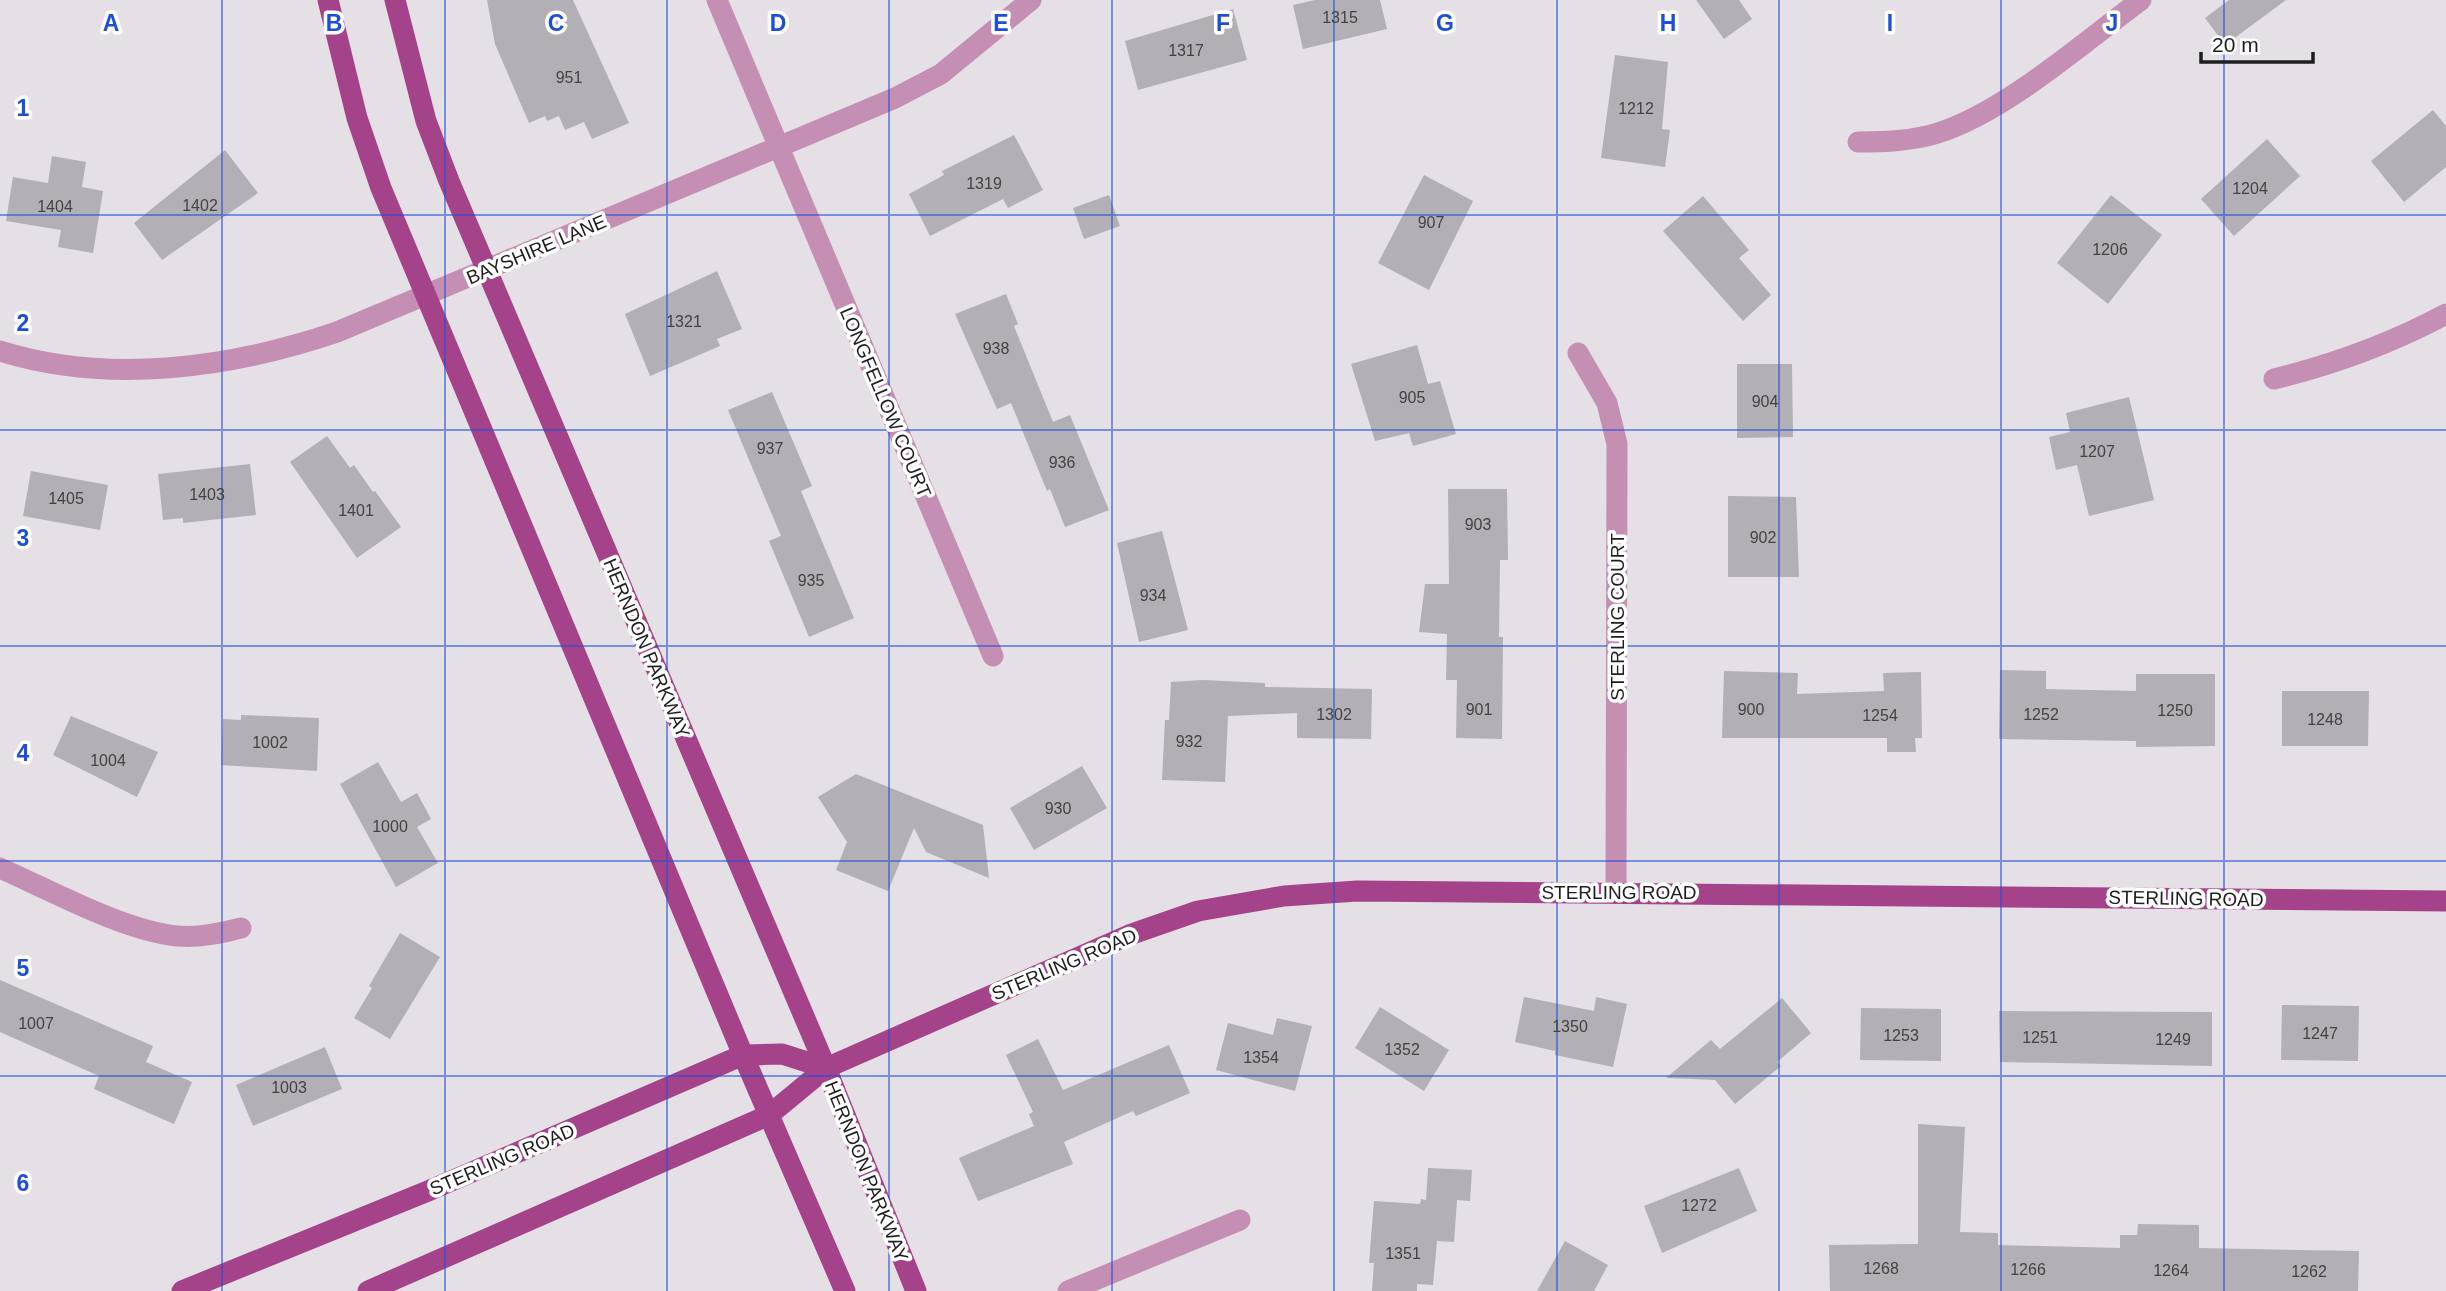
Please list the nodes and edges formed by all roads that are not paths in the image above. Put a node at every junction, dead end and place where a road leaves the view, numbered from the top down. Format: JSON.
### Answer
{"nodes":[{"id":1,"x":328,"y":0,"type":"edge"},
{"id":2,"x":395,"y":0,"type":"edge"},
{"id":3,"x":717,"y":0,"type":"edge"},
{"id":4,"x":1031,"y":0,"type":"edge"},
{"id":5,"x":2141,"y":0,"type":"edge"},
{"id":6,"x":1858,"y":142,"type":"dead end"},
{"id":7,"x":780,"y":148,"type":"junction"},
{"id":8,"x":486,"y":270,"type":"junction"},
{"id":9,"x":426,"y":295,"type":"junction"},
{"id":10,"x":2446,"y":314,"type":"edge"},
{"id":11,"x":0,"y":351,"type":"edge"},
{"id":12,"x":1578,"y":353,"type":"dead end"},
{"id":13,"x":2274,"y":379,"type":"dead end"},
{"id":14,"x":993,"y":656,"type":"dead end"},
{"id":15,"x":0,"y":868,"type":"edge"},
{"id":16,"x":1616,"y":891,"type":"junction"},
{"id":17,"x":2446,"y":901,"type":"edge"},
{"id":18,"x":241,"y":928,"type":"dead end"},
{"id":19,"x":743,"y":1055,"type":"junction"},
{"id":20,"x":826,"y":1068,"type":"junction"},
{"id":21,"x":769,"y":1115,"type":"junction"},
{"id":22,"x":1240,"y":1220,"type":"dead end"},
{"id":23,"x":181,"y":1291,"type":"edge"},
{"id":24,"x":368,"y":1291,"type":"edge"},
{"id":25,"x":845,"y":1291,"type":"edge"},
{"id":26,"x":916,"y":1291,"type":"edge"},
{"id":27,"x":1068,"y":1291,"type":"edge"}],
"edges":[{"from":1,"to":9,"type":"main road"},
{"from":2,"to":8,"type":"main road","name":"HERNDON PARKWAY"},
{"from":3,"to":7,"type":"street","name":"LONGFELLOW COURT"},
{"from":4,"to":7,"type":"street","name":"BAYSHIRE LANE"},
{"from":5,"to":6,"type":"street"},
{"from":7,"to":8,"type":"street","name":"BAYSHIRE LANE"},
{"from":7,"to":14,"type":"street","name":"LONGFELLOW COURT"},
{"from":8,"to":9,"type":"street","name":"BAYSHIRE LANE"},
{"from":8,"to":20,"type":"main road","name":"HERNDON PARKWAY"},
{"from":9,"to":11,"type":"street","name":"BAYSHIRE LANE"},
{"from":9,"to":19,"type":"main road"},
{"from":10,"to":13,"type":"street"},
{"from":12,"to":16,"type":"street","name":"STERLING COURT"},
{"from":15,"to":18,"type":"street"},
{"from":16,"to":17,"type":"main road","name":"STERLING ROAD"},
{"from":16,"to":20,"type":"main road","name":"STERLING ROAD"},
{"from":19,"to":20,"type":"main road","name":"STERLING ROAD"},
{"from":19,"to":21,"type":"main road"},
{"from":19,"to":23,"type":"main road","name":"STERLING ROAD"},
{"from":20,"to":21,"type":"main road","name":"STERLING ROAD"},
{"from":20,"to":26,"type":"main road","name":"HERNDON PARKWAY"},
{"from":21,"to":24,"type":"main road","name":"STERLING ROAD"},
{"from":21,"to":25,"type":"main road"},
{"from":22,"to":27,"type":"street"}]}
